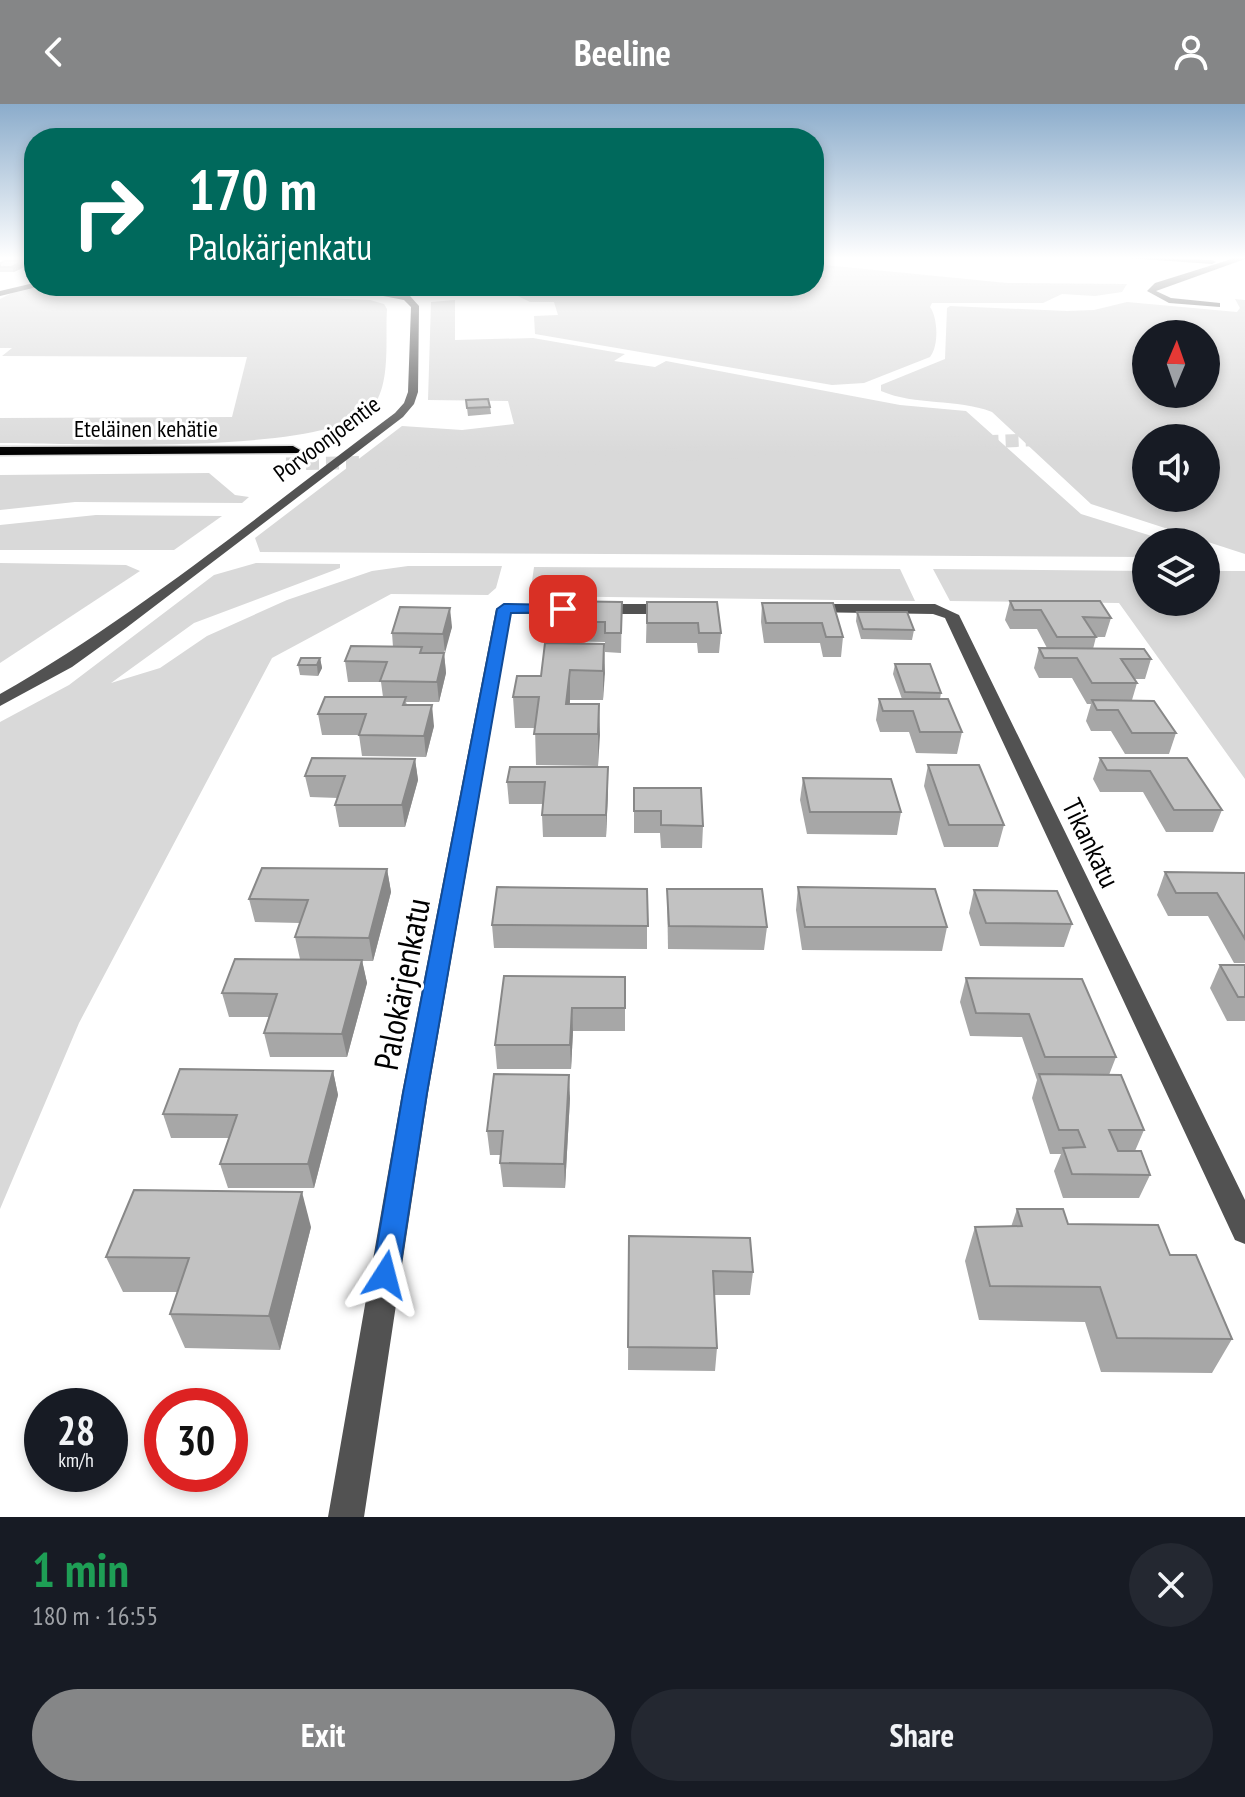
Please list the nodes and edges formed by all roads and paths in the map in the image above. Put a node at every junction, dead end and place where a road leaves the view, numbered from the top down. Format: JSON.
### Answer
{"nodes":[{"id":1,"x":414,"y":323,"type":"edge"},
{"id":2,"x":0,"y":451,"type":"edge"},
{"id":3,"x":0,"y":466,"type":"edge"},
{"id":4,"x":651,"y":609,"type":"edge"},
{"id":5,"x":802,"y":609,"type":"edge"},
{"id":6,"x":0,"y":701,"type":"edge"},
{"id":7,"x":1245,"y":1231,"type":"edge"},
{"id":8,"x":346,"y":1517,"type":"edge"}],
"edges":[{"from":1,"to":6,"type":"street","name":"Porvoonjoentie"},
{"from":2,"to":3,"type":"highway","name":"Eteläinen kehätie"},
{"from":4,"to":8,"type":"street","name":"Palokärjenkatu"},
{"from":5,"to":7,"type":"street","name":"Tikankatu"}]}
